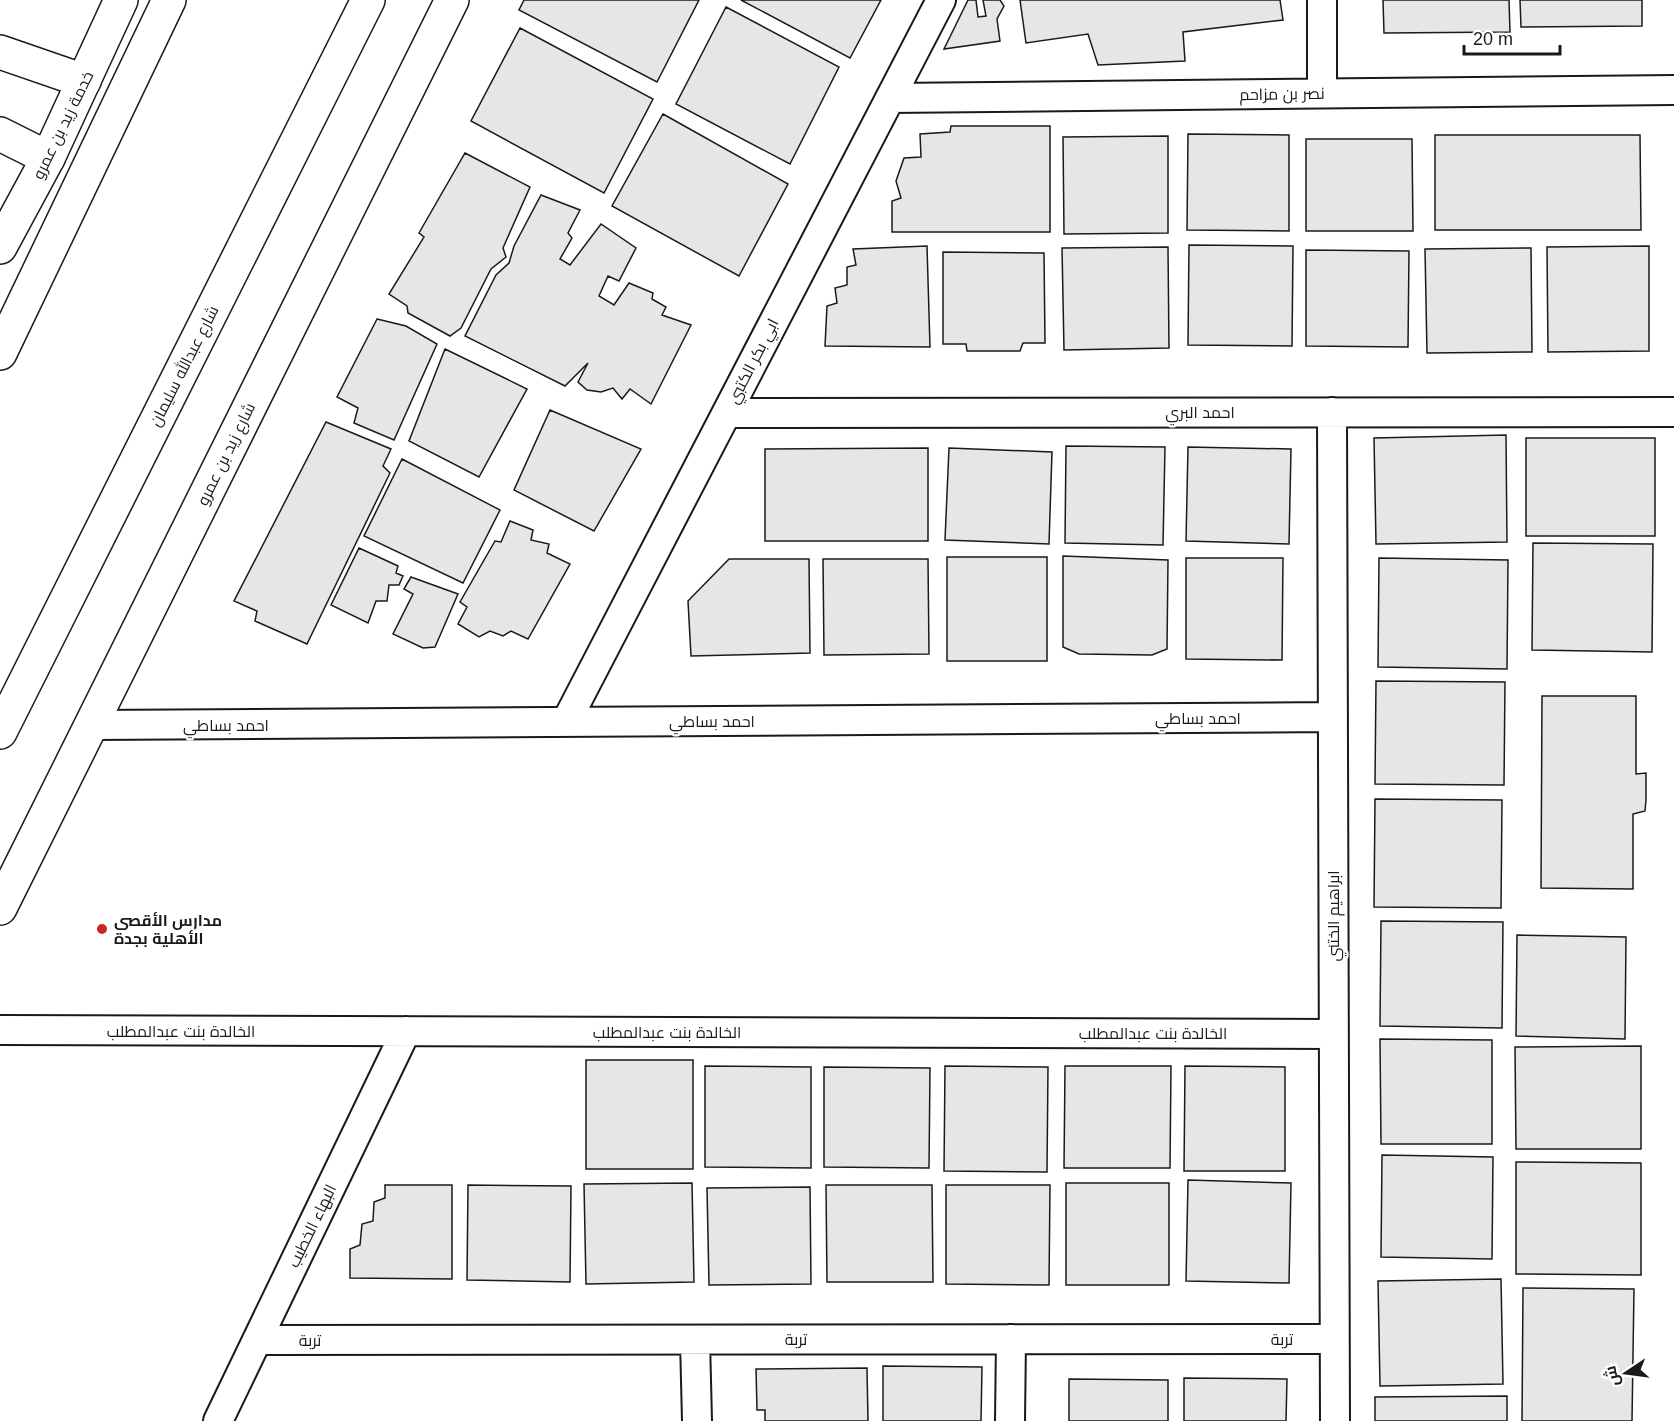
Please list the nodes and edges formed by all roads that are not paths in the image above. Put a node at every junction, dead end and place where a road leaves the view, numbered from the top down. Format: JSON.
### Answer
{"nodes":[{"id":1,"x":121,"y":0,"type":"edge"},
{"id":2,"x":169,"y":0,"type":"edge"},
{"id":3,"x":368,"y":0,"type":"edge"},
{"id":4,"x":452,"y":0,"type":"edge"},
{"id":5,"x":941,"y":0,"type":"edge"},
{"id":6,"x":1322,"y":0,"type":"edge"},
{"id":7,"x":0,"y":52,"type":"edge"},
{"id":8,"x":84,"y":81,"type":"junction"},
{"id":9,"x":1674,"y":90,"type":"edge"},
{"id":10,"x":1322,"y":93,"type":"junction"},
{"id":11,"x":890,"y":98,"type":"junction"},
{"id":12,"x":0,"y":134,"type":"edge"},
{"id":13,"x":48,"y":158,"type":"junction"},
{"id":14,"x":0,"y":247,"type":"edge"},
{"id":15,"x":0,"y":353,"type":"edge"},
{"id":16,"x":1674,"y":411,"type":"edge"},
{"id":17,"x":1332,"y":412,"type":"junction"},
{"id":18,"x":727,"y":413,"type":"junction"},
{"id":19,"x":1333,"y":717,"type":"junction"},
{"id":20,"x":566,"y":722,"type":"junction"},
{"id":21,"x":91,"y":725,"type":"junction"},
{"id":22,"x":0,"y":732,"type":"edge"},
{"id":23,"x":0,"y":908,"type":"edge"},
{"id":24,"x":0,"y":1030,"type":"edge"},
{"id":25,"x":406,"y":1031,"type":"junction"},
{"id":26,"x":1333,"y":1034,"type":"junction"},
{"id":27,"x":1011,"y":1339,"type":"junction"},
{"id":28,"x":1334,"y":1339,"type":"junction"},
{"id":29,"x":257,"y":1340,"type":"junction"},
{"id":30,"x":695,"y":1340,"type":"junction"},
{"id":31,"x":218,"y":1421,"type":"edge"},
{"id":32,"x":697,"y":1421,"type":"edge"},
{"id":33,"x":1010,"y":1421,"type":"edge"},
{"id":34,"x":1335,"y":1421,"type":"edge"}],
"edges":[{"from":1,"to":8,"type":"main road","name":"خدمة زيد بن عمرو"},
{"from":2,"to":15,"type":"main road"},
{"from":3,"to":22,"type":"main road","name":"شارع عبدالله سليمان"},
{"from":4,"to":21,"type":"main road","name":"شارع زيد بن عمرو"},
{"from":5,"to":11,"type":"street","name":"ابي بكر الكتبي"},
{"from":6,"to":10,"type":"street"},
{"from":7,"to":8,"type":"main road"},
{"from":8,"to":13,"type":"main road","name":"خدمة زيد بن عمرو"},
{"from":9,"to":10,"type":"street","name":"نصر بن مزاحم"},
{"from":10,"to":11,"type":"street","name":"نصر بن مزاحم"},
{"from":11,"to":18,"type":"street","name":"ابي بكر الكتبي"},
{"from":12,"to":13,"type":"main road"},
{"from":13,"to":14,"type":"main road","name":"خدمة زيد بن عمرو"},
{"from":16,"to":17,"type":"street","name":"احمد البري"},
{"from":17,"to":18,"type":"street","name":"احمد البري"},
{"from":17,"to":19,"type":"street","name":"ابراهيم الختني"},
{"from":18,"to":20,"type":"street","name":"ابي بكر الكتبي"},
{"from":19,"to":20,"type":"street","name":"احمد بساطي"},
{"from":19,"to":26,"type":"street","name":"ابراهيم الختني"},
{"from":20,"to":21,"type":"street","name":"احمد بساطي"},
{"from":21,"to":23,"type":"main road","name":"شارع زيد بن عمرو"},
{"from":24,"to":25,"type":"street","name":"الخالدة بنت عبدالمطلب"},
{"from":25,"to":26,"type":"street","name":"الخالدة بنت عبدالمطلب"},
{"from":25,"to":29,"type":"street","name":"البهاء الخطيب"},
{"from":26,"to":28,"type":"street","name":"ابراهيم الختني"},
{"from":27,"to":28,"type":"street","name":"تربة"},
{"from":27,"to":30,"type":"street","name":"تربة"},
{"from":27,"to":33,"type":"street"},
{"from":28,"to":34,"type":"street","name":"ابراهيم الختني"},
{"from":29,"to":30,"type":"street","name":"تربة"},
{"from":29,"to":31,"type":"street","name":"البهاء الخطيب"},
{"from":30,"to":32,"type":"street"}]}
